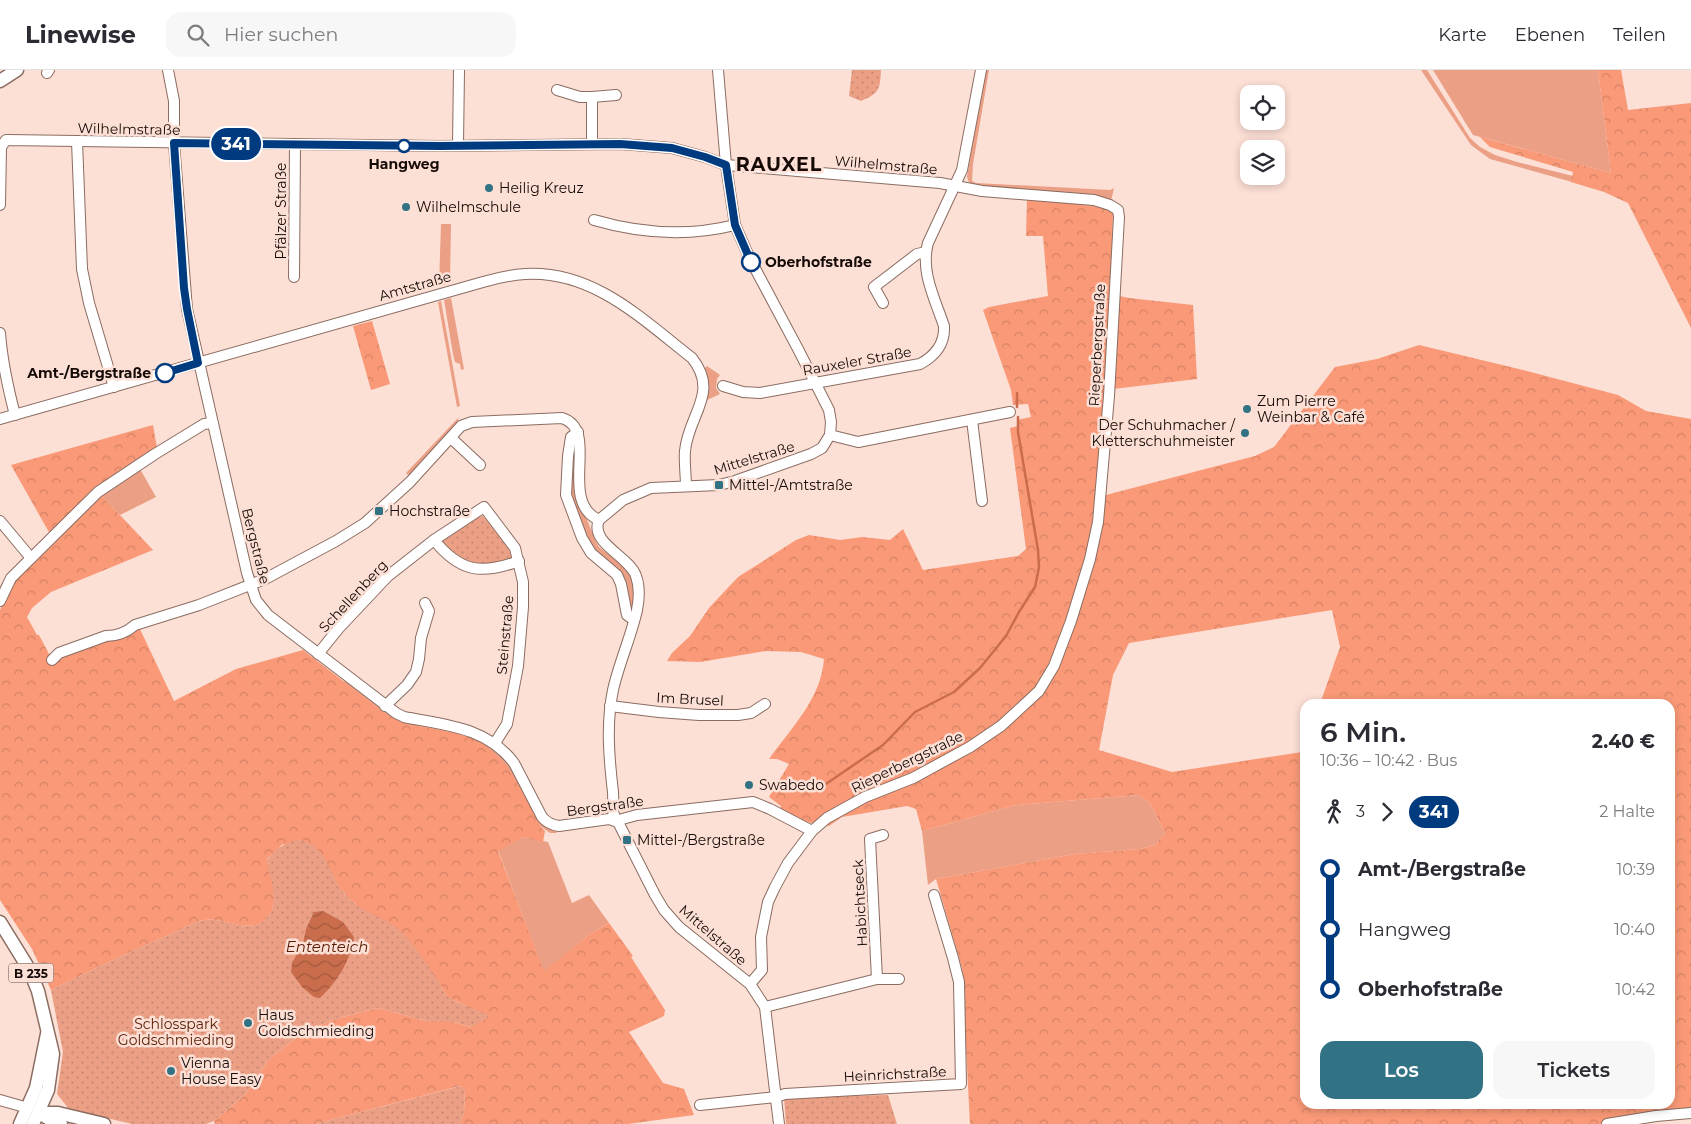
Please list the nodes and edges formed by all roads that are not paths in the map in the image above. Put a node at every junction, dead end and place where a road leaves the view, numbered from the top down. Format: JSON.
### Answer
{"nodes":[{"id":1,"x":18,"y":70,"type":"edge"},
{"id":2,"x":168,"y":70,"type":"edge"},
{"id":3,"x":459,"y":70,"type":"edge"},
{"id":4,"x":718,"y":70,"type":"edge"},
{"id":5,"x":981,"y":70,"type":"edge"},
{"id":6,"x":0,"y":82,"type":"edge"},
{"id":7,"x":556,"y":90,"type":"dead end"},
{"id":8,"x":616,"y":96,"type":"dead end"},
{"id":9,"x":592,"y":97,"type":"junction"},
{"id":10,"x":77,"y":142,"type":"junction"},
{"id":11,"x":174,"y":143,"type":"junction"},
{"id":12,"x":295,"y":144,"type":"junction"},
{"id":13,"x":592,"y":144,"type":"junction"},
{"id":14,"x":458,"y":145,"type":"junction"},
{"id":15,"x":0,"y":147,"type":"edge"},
{"id":16,"x":726,"y":165,"type":"junction"},
{"id":17,"x":955,"y":186,"type":"junction"},
{"id":18,"x":0,"y":205,"type":"edge"},
{"id":19,"x":1118,"y":210,"type":"joint"},
{"id":20,"x":594,"y":220,"type":"dead end"},
{"id":21,"x":735,"y":225,"type":"junction"},
{"id":22,"x":926,"y":252,"type":"junction"},
{"id":23,"x":294,"y":277,"type":"dead end"},
{"id":24,"x":884,"y":303,"type":"dead end"},
{"id":25,"x":0,"y":333,"type":"edge"},
{"id":26,"x":198,"y":363,"type":"junction"},
{"id":27,"x":815,"y":382,"type":"junction"},
{"id":28,"x":723,"y":386,"type":"dead end"},
{"id":29,"x":114,"y":387,"type":"junction"},
{"id":30,"x":1010,"y":412,"type":"dead end"},
{"id":31,"x":15,"y":415,"type":"junction"},
{"id":32,"x":0,"y":419,"type":"edge"},
{"id":33,"x":972,"y":420,"type":"junction"},
{"id":34,"x":212,"y":423,"type":"junction"},
{"id":35,"x":578,"y":432,"type":"junction"},
{"id":36,"x":830,"y":435,"type":"junction"},
{"id":37,"x":451,"y":438,"type":"junction"},
{"id":38,"x":480,"y":465,"type":"dead end"},
{"id":39,"x":686,"y":486,"type":"junction"},
{"id":40,"x":982,"y":501,"type":"dead end"},
{"id":41,"x":484,"y":507,"type":"joint"},
{"id":42,"x":599,"y":520,"type":"junction"},
{"id":43,"x":0,"y":522,"type":"edge"},
{"id":44,"x":434,"y":540,"type":"junction"},
{"id":45,"x":31,"y":558,"type":"junction"},
{"id":46,"x":519,"y":561,"type":"junction"},
{"id":47,"x":250,"y":585,"type":"junction"},
{"id":48,"x":0,"y":601,"type":"edge"},
{"id":49,"x":425,"y":603,"type":"dead end"},
{"id":50,"x":634,"y":620,"type":"junction"},
{"id":51,"x":318,"y":654,"type":"junction"},
{"id":52,"x":52,"y":660,"type":"dead end"},
{"id":53,"x":765,"y":704,"type":"dead end"},
{"id":54,"x":385,"y":706,"type":"junction"},
{"id":55,"x":610,"y":706,"type":"junction"},
{"id":56,"x":496,"y":743,"type":"junction"},
{"id":57,"x":615,"y":821,"type":"junction"},
{"id":58,"x":808,"y":829,"type":"junction"},
{"id":59,"x":883,"y":835,"type":"dead end"},
{"id":60,"x":934,"y":895,"type":"dead end"},
{"id":61,"x":0,"y":922,"type":"edge"},
{"id":62,"x":877,"y":979,"type":"junction"},
{"id":63,"x":899,"y":979,"type":"dead end"},
{"id":64,"x":750,"y":984,"type":"junction"},
{"id":65,"x":765,"y":1007,"type":"junction"},
{"id":66,"x":776,"y":1097,"type":"junction"},
{"id":67,"x":0,"y":1100,"type":"edge"},
{"id":68,"x":700,"y":1105,"type":"dead end"},
{"id":69,"x":1691,"y":1113,"type":"edge"},
{"id":70,"x":33,"y":1115,"type":"edge"},
{"id":71,"x":20,"y":1124,"type":"edge"},
{"id":72,"x":61,"y":1124,"type":"edge"},
{"id":73,"x":104,"y":1124,"type":"edge"},
{"id":74,"x":779,"y":1124,"type":"edge"},
{"id":75,"x":1607,"y":1124,"type":"edge"}],
"edges":[{"from":1,"to":6,"type":"main road"},
{"from":2,"to":11,"type":"street","name":"Bergstraße"},
{"from":3,"to":14,"type":"street"},
{"from":4,"to":16,"type":"street"},
{"from":5,"to":17,"type":"street","name":"Rauxeler Straße"},
{"from":7,"to":9,"type":"street"},
{"from":8,"to":9,"type":"street"},
{"from":9,"to":13,"type":"street"},
{"from":10,"to":11,"type":"street","name":"Wilhelmstraße"},
{"from":10,"to":15,"type":"street","name":"Wilhelmstraße"},
{"from":10,"to":29,"type":"street"},
{"from":11,"to":12,"type":"street","name":"Wilhelmstraße"},
{"from":11,"to":26,"type":"street","name":"Bergstraße"},
{"from":12,"to":14,"type":"street","name":"Wilhelmstraße"},
{"from":12,"to":23,"type":"street","name":"Pfälzer Straße"},
{"from":13,"to":14,"type":"street","name":"Wilhelmstraße"},
{"from":13,"to":16,"type":"street","name":"Wilhelmstraße"},
{"from":15,"to":18,"type":"street"},
{"from":16,"to":17,"type":"street","name":"Wilhelmstraße"},
{"from":16,"to":21,"type":"street"},
{"from":17,"to":19,"type":"street","name":"Wilhelmstraße"},
{"from":17,"to":22,"type":"street","name":"Rauxeler Straße"},
{"from":19,"to":58,"type":"street","name":"Rieperbergstraße"},
{"from":20,"to":21,"type":"street"},
{"from":21,"to":27,"type":"street"},
{"from":22,"to":24,"type":"street"},
{"from":22,"to":27,"type":"street","name":"Rauxeler Straße"},
{"from":25,"to":31,"type":"street"},
{"from":26,"to":29,"type":"street","name":"Amtstraße"},
{"from":26,"to":34,"type":"street","name":"Bergstraße"},
{"from":26,"to":39,"type":"street","name":"Amtstraße"},
{"from":27,"to":28,"type":"street","name":"Rauxeler Straße"},
{"from":27,"to":36,"type":"street"},
{"from":29,"to":31,"type":"street","name":"Amtstraße"},
{"from":30,"to":33,"type":"street"},
{"from":31,"to":32,"type":"street","name":"Amtstraße"},
{"from":33,"to":36,"type":"street"},
{"from":33,"to":40,"type":"street"},
{"from":34,"to":45,"type":"street"},
{"from":34,"to":47,"type":"street","name":"Bergstraße"},
{"from":35,"to":37,"type":"street"},
{"from":35,"to":42,"type":"street"},
{"from":35,"to":50,"type":"street"},
{"from":36,"to":39,"type":"street","name":"Mittelstraße"},
{"from":37,"to":38,"type":"street"},
{"from":37,"to":47,"type":"street"},
{"from":39,"to":42,"type":"street","name":"Mittelstraße"},
{"from":41,"to":44,"type":"street","name":"Schellenberg"},
{"from":41,"to":46,"type":"street","name":"Steinstraße"},
{"from":42,"to":50,"type":"street","name":"Mittelstraße"},
{"from":43,"to":45,"type":"street"},
{"from":44,"to":46,"type":"street"},
{"from":44,"to":51,"type":"street","name":"Schellenberg"},
{"from":45,"to":48,"type":"street"},
{"from":46,"to":56,"type":"street","name":"Steinstraße"},
{"from":47,"to":51,"type":"street","name":"Bergstraße"},
{"from":47,"to":52,"type":"street"},
{"from":49,"to":54,"type":"street"},
{"from":50,"to":55,"type":"street","name":"Mittelstraße"},
{"from":51,"to":54,"type":"street","name":"Bergstraße"},
{"from":53,"to":55,"type":"street","name":"Im Brusel"},
{"from":54,"to":56,"type":"street","name":"Bergstraße"},
{"from":55,"to":57,"type":"street","name":"Mittelstraße"},
{"from":56,"to":57,"type":"street","name":"Bergstraße"},
{"from":57,"to":58,"type":"street","name":"Bergstraße"},
{"from":57,"to":64,"type":"street","name":"Mittelstraße"},
{"from":58,"to":64,"type":"street","name":"Rieperbergstraße"},
{"from":59,"to":62,"type":"street","name":"Habichtseck"},
{"from":60,"to":66,"type":"street","name":"Heinrichstraße"},
{"from":61,"to":70,"type":"main road","number":"B 235"},
{"from":62,"to":63,"type":"street"},
{"from":62,"to":65,"type":"street"},
{"from":64,"to":65,"type":"street"},
{"from":65,"to":66,"type":"street"},
{"from":66,"to":68,"type":"street","name":"Heinrichstraße"},
{"from":66,"to":74,"type":"street"},
{"from":67,"to":70,"type":"street"},
{"from":69,"to":75,"type":"street"},
{"from":70,"to":71,"type":"main road","number":"B 235"},
{"from":70,"to":72,"type":"main road"},
{"from":70,"to":73,"type":"main road"}]}
